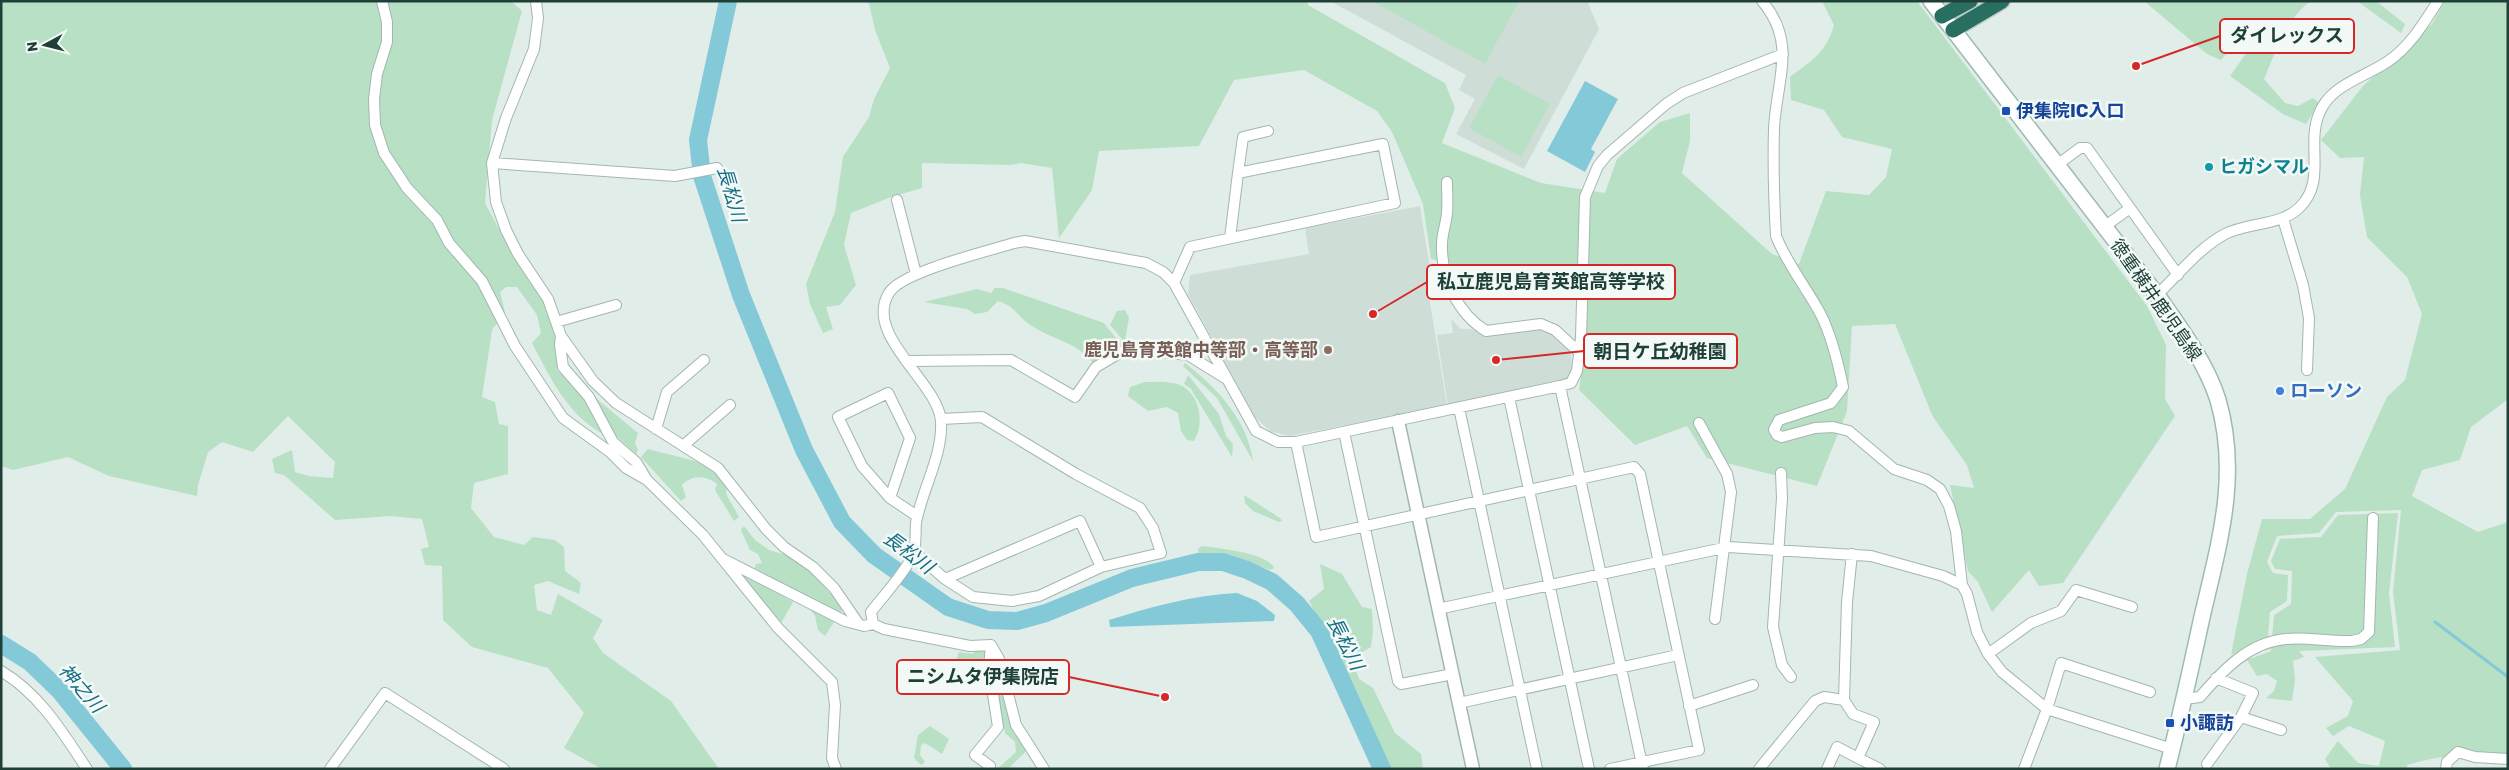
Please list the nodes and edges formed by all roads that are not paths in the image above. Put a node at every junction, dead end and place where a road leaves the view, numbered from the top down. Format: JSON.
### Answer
{"nodes":[{"id":1,"x":382,"y":1,"type":"edge"},
{"id":2,"x":536,"y":1,"type":"edge"},
{"id":3,"x":1762,"y":1,"type":"edge"},
{"id":4,"x":1931,"y":1,"type":"edge"},
{"id":5,"x":1970,"y":1,"type":"edge"},
{"id":6,"x":2002,"y":1,"type":"edge"},
{"id":7,"x":2438,"y":1,"type":"edge"},
{"id":8,"x":1942,"y":16,"type":"junction"},
{"id":9,"x":1953,"y":30,"type":"junction"},
{"id":10,"x":1783,"y":54,"type":"junction"},
{"id":11,"x":1268,"y":131,"type":"dead end"},
{"id":12,"x":492,"y":163,"type":"junction"},
{"id":13,"x":2057,"y":165,"type":"junction"},
{"id":14,"x":714,"y":169,"type":"dead end"},
{"id":15,"x":1238,"y":173,"type":"junction"},
{"id":16,"x":1447,"y":182,"type":"dead end"},
{"id":17,"x":897,"y":200,"type":"dead end"},
{"id":18,"x":2130,"y":208,"type":"junction"},
{"id":19,"x":2283,"y":219,"type":"junction"},
{"id":20,"x":2104,"y":227,"type":"junction"},
{"id":21,"x":1230,"y":238,"type":"junction"},
{"id":22,"x":916,"y":274,"type":"junction"},
{"id":23,"x":2178,"y":275,"type":"junction"},
{"id":24,"x":1174,"y":283,"type":"junction"},
{"id":25,"x":2157,"y":295,"type":"junction"},
{"id":26,"x":616,"y":305,"type":"dead end"},
{"id":27,"x":556,"y":322,"type":"junction"},
{"id":28,"x":561,"y":336,"type":"junction"},
{"id":29,"x":1579,"y":352,"type":"junction"},
{"id":30,"x":704,"y":360,"type":"dead end"},
{"id":31,"x":906,"y":360,"type":"junction"},
{"id":32,"x":2307,"y":370,"type":"dead end"},
{"id":33,"x":1226,"y":378,"type":"junction"},
{"id":34,"x":1560,"y":386,"type":"junction"},
{"id":35,"x":1509,"y":397,"type":"junction"},
{"id":36,"x":730,"y":405,"type":"dead end"},
{"id":37,"x":1459,"y":408,"type":"junction"},
{"id":38,"x":941,"y":419,"type":"junction"},
{"id":39,"x":1398,"y":422,"type":"junction"},
{"id":40,"x":1699,"y":424,"type":"dead end"},
{"id":41,"x":656,"y":429,"type":"junction"},
{"id":42,"x":1344,"y":432,"type":"junction"},
{"id":43,"x":1296,"y":442,"type":"junction"},
{"id":44,"x":684,"y":445,"type":"junction"},
{"id":45,"x":1781,"y":473,"type":"dead end"},
{"id":46,"x":1580,"y":479,"type":"junction"},
{"id":47,"x":647,"y":480,"type":"junction"},
{"id":48,"x":1529,"y":490,"type":"junction"},
{"id":49,"x":890,"y":498,"type":"junction"},
{"id":50,"x":1479,"y":502,"type":"junction"},
{"id":51,"x":1418,"y":515,"type":"junction"},
{"id":52,"x":918,"y":516,"type":"junction"},
{"id":53,"x":2373,"y":518,"type":"dead end"},
{"id":54,"x":1364,"y":526,"type":"junction"},
{"id":55,"x":1724,"y":548,"type":"junction"},
{"id":56,"x":1778,"y":549,"type":"junction"},
{"id":57,"x":1852,"y":554,"type":"junction"},
{"id":58,"x":913,"y":555,"type":"junction"},
{"id":59,"x":718,"y":556,"type":"junction"},
{"id":60,"x":1658,"y":562,"type":"junction"},
{"id":61,"x":1101,"y":567,"type":"junction"},
{"id":62,"x":1600,"y":574,"type":"junction"},
{"id":63,"x":944,"y":579,"type":"junction"},
{"id":64,"x":1962,"y":584,"type":"junction"},
{"id":65,"x":1549,"y":585,"type":"junction"},
{"id":66,"x":1499,"y":596,"type":"junction"},
{"id":67,"x":2132,"y":607,"type":"dead end"},
{"id":68,"x":1438,"y":609,"type":"junction"},
{"id":69,"x":1715,"y":619,"type":"dead end"},
{"id":70,"x":858,"y":623,"type":"junction"},
{"id":71,"x":873,"y":624,"type":"junction"},
{"id":72,"x":991,"y":645,"type":"junction"},
{"id":73,"x":1988,"y":654,"type":"junction"},
{"id":74,"x":1678,"y":655,"type":"junction"},
{"id":75,"x":1621,"y":668,"type":"junction"},
{"id":76,"x":1,"y":672,"type":"edge"},
{"id":77,"x":1452,"y":674,"type":"junction"},
{"id":78,"x":1791,"y":677,"type":"dead end"},
{"id":79,"x":2216,"y":678,"type":"junction"},
{"id":80,"x":1570,"y":679,"type":"junction"},
{"id":81,"x":1753,"y":685,"type":"dead end"},
{"id":82,"x":1520,"y":690,"type":"junction"},
{"id":83,"x":2150,"y":692,"type":"dead end"},
{"id":84,"x":2184,"y":699,"type":"junction"},
{"id":85,"x":1844,"y":700,"type":"junction"},
{"id":86,"x":1459,"y":703,"type":"junction"},
{"id":87,"x":1689,"y":706,"type":"junction"},
{"id":88,"x":2047,"y":709,"type":"junction"},
{"id":89,"x":2241,"y":717,"type":"junction"},
{"id":90,"x":2281,"y":730,"type":"dead end"},
{"id":91,"x":2172,"y":749,"type":"junction"},
{"id":92,"x":1858,"y":758,"type":"junction"},
{"id":93,"x":2508,"y":759,"type":"edge"},
{"id":94,"x":2207,"y":764,"type":"dead end"},
{"id":95,"x":1642,"y":765,"type":"edge"},
{"id":96,"x":87,"y":769,"type":"edge"},
{"id":97,"x":330,"y":769,"type":"edge"},
{"id":98,"x":504,"y":769,"type":"edge"},
{"id":99,"x":836,"y":769,"type":"edge"},
{"id":100,"x":988,"y":769,"type":"edge"},
{"id":101,"x":1044,"y":769,"type":"edge"},
{"id":102,"x":1473,"y":769,"type":"edge"},
{"id":103,"x":1537,"y":769,"type":"edge"},
{"id":104,"x":1590,"y":769,"type":"edge"},
{"id":105,"x":1610,"y":769,"type":"edge"},
{"id":106,"x":1759,"y":769,"type":"edge"},
{"id":107,"x":1827,"y":769,"type":"edge"},
{"id":108,"x":1880,"y":769,"type":"edge"},
{"id":109,"x":2024,"y":769,"type":"edge"},
{"id":110,"x":2167,"y":769,"type":"edge"},
{"id":111,"x":2446,"y":769,"type":"edge"}],
"edges":[{"from":1,"to":47,"type":"street"},
{"from":2,"to":12,"type":"street"},
{"from":3,"to":10,"type":"street"},
{"from":4,"to":8,"type":"main road","name":"徳重横井鹿児島線"},
{"from":5,"to":8,"type":"highway"},
{"from":6,"to":9,"type":"highway"},
{"from":7,"to":19,"type":"street"},
{"from":8,"to":9,"type":"main road","name":"徳重横井鹿児島線"},
{"from":9,"to":13,"type":"main road","name":"徳重横井鹿児島線"},
{"from":10,"to":29,"type":"street"},
{"from":10,"to":64,"type":"street"},
{"from":11,"to":15,"type":"street"},
{"from":12,"to":14,"type":"street"},
{"from":12,"to":27,"type":"street"},
{"from":13,"to":18,"type":"street"},
{"from":13,"to":20,"type":"main road","name":"徳重横井鹿児島線"},
{"from":15,"to":21,"type":"street"},
{"from":15,"to":21,"type":"street"},
{"from":16,"to":29,"type":"street"},
{"from":17,"to":22,"type":"street"},
{"from":18,"to":20,"type":"street"},
{"from":18,"to":23,"type":"street"},
{"from":19,"to":23,"type":"street"},
{"from":19,"to":32,"type":"street"},
{"from":20,"to":25,"type":"main road","name":"徳重横井鹿児島線"},
{"from":21,"to":24,"type":"street"},
{"from":22,"to":24,"type":"street"},
{"from":22,"to":31,"type":"street"},
{"from":23,"to":25,"type":"street"},
{"from":24,"to":33,"type":"street"},
{"from":25,"to":84,"type":"main road","name":"徳重横井鹿児島線"},
{"from":26,"to":27,"type":"street"},
{"from":27,"to":28,"type":"street"},
{"from":28,"to":41,"type":"street"},
{"from":28,"to":47,"type":"street"},
{"from":29,"to":34,"type":"street"},
{"from":30,"to":41,"type":"street"},
{"from":31,"to":33,"type":"street"},
{"from":31,"to":38,"type":"street"},
{"from":33,"to":43,"type":"street"},
{"from":34,"to":35,"type":"street"},
{"from":34,"to":46,"type":"street"},
{"from":35,"to":37,"type":"street"},
{"from":35,"to":48,"type":"street"},
{"from":36,"to":44,"type":"street"},
{"from":37,"to":39,"type":"street"},
{"from":37,"to":50,"type":"street"},
{"from":38,"to":52,"type":"street"},
{"from":38,"to":61,"type":"street"},
{"from":39,"to":42,"type":"street"},
{"from":39,"to":51,"type":"street"},
{"from":40,"to":55,"type":"street"},
{"from":41,"to":44,"type":"street"},
{"from":42,"to":43,"type":"street"},
{"from":42,"to":54,"type":"street"},
{"from":43,"to":54,"type":"street"},
{"from":44,"to":70,"type":"street"},
{"from":45,"to":56,"type":"street"},
{"from":46,"to":48,"type":"street"},
{"from":46,"to":60,"type":"street"},
{"from":46,"to":62,"type":"street"},
{"from":47,"to":59,"type":"street"},
{"from":48,"to":50,"type":"street"},
{"from":48,"to":65,"type":"street"},
{"from":49,"to":49,"type":"street"},
{"from":49,"to":52,"type":"street"},
{"from":50,"to":51,"type":"street"},
{"from":50,"to":66,"type":"street"},
{"from":51,"to":54,"type":"street"},
{"from":51,"to":68,"type":"street"},
{"from":52,"to":58,"type":"street"},
{"from":53,"to":79,"type":"street"},
{"from":54,"to":77,"type":"street"},
{"from":55,"to":56,"type":"street"},
{"from":55,"to":60,"type":"street"},
{"from":55,"to":69,"type":"street"},
{"from":56,"to":57,"type":"street"},
{"from":56,"to":78,"type":"street"},
{"from":57,"to":64,"type":"street"},
{"from":57,"to":85,"type":"street"},
{"from":58,"to":63,"type":"street"},
{"from":58,"to":71,"type":"street"},
{"from":59,"to":70,"type":"street"},
{"from":59,"to":99,"type":"street"},
{"from":60,"to":62,"type":"street"},
{"from":60,"to":74,"type":"street"},
{"from":61,"to":63,"type":"street"},
{"from":61,"to":63,"type":"street"},
{"from":62,"to":65,"type":"street"},
{"from":62,"to":75,"type":"street"},
{"from":64,"to":73,"type":"street"},
{"from":65,"to":66,"type":"street"},
{"from":65,"to":80,"type":"street"},
{"from":66,"to":68,"type":"street"},
{"from":66,"to":82,"type":"street"},
{"from":67,"to":73,"type":"street"},
{"from":68,"to":77,"type":"street"},
{"from":70,"to":71,"type":"street"},
{"from":71,"to":72,"type":"street"},
{"from":72,"to":100,"type":"street"},
{"from":72,"to":101,"type":"street"},
{"from":73,"to":88,"type":"street"},
{"from":74,"to":75,"type":"street"},
{"from":74,"to":87,"type":"street"},
{"from":75,"to":80,"type":"street"},
{"from":75,"to":95,"type":"street"},
{"from":76,"to":96,"type":"street"},
{"from":77,"to":86,"type":"street"},
{"from":79,"to":84,"type":"street"},
{"from":79,"to":89,"type":"street"},
{"from":80,"to":82,"type":"street"},
{"from":80,"to":104,"type":"street"},
{"from":81,"to":87,"type":"street"},
{"from":82,"to":86,"type":"street"},
{"from":82,"to":103,"type":"street"},
{"from":83,"to":88,"type":"street"},
{"from":84,"to":91,"type":"main road","name":"徳重横井鹿児島線"},
{"from":85,"to":92,"type":"street"},
{"from":85,"to":106,"type":"street"},
{"from":86,"to":102,"type":"street"},
{"from":87,"to":95,"type":"street"},
{"from":88,"to":91,"type":"street"},
{"from":88,"to":109,"type":"street"},
{"from":89,"to":90,"type":"street"},
{"from":89,"to":94,"type":"street"},
{"from":91,"to":110,"type":"main road","name":"徳重横井鹿児島線"},
{"from":92,"to":107,"type":"street"},
{"from":92,"to":108,"type":"street"},
{"from":93,"to":111,"type":"street"},
{"from":95,"to":105,"type":"street"},
{"from":97,"to":98,"type":"street"}]}
